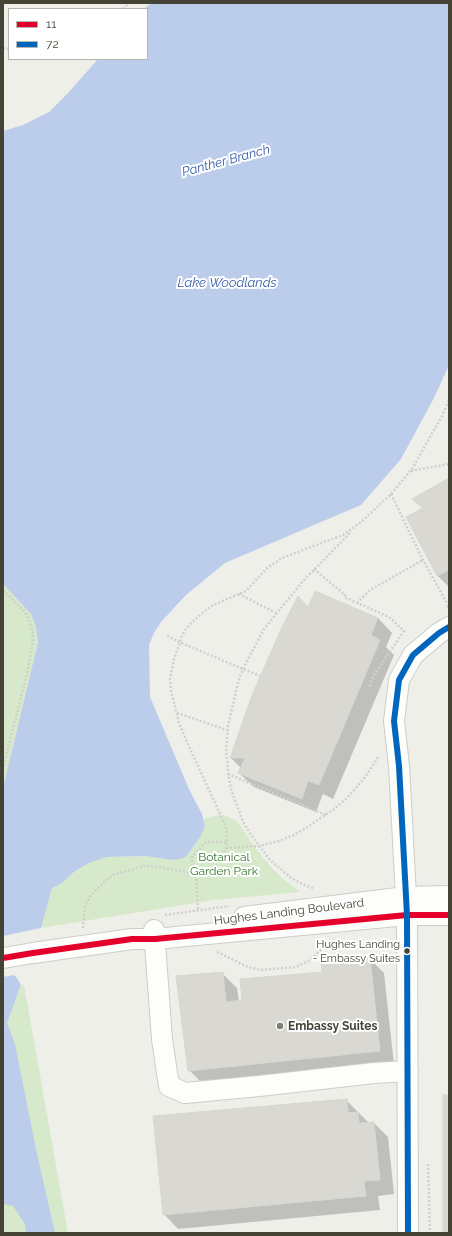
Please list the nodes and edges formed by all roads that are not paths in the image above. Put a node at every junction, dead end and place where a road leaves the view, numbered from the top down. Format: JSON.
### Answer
{"nodes":[{"id":1,"x":449,"y":627,"type":"edge"},
{"id":2,"x":449,"y":896,"type":"edge"},
{"id":3,"x":407,"y":906,"type":"junction"},
{"id":4,"x":449,"y":915,"type":"edge"},
{"id":5,"x":155,"y":928,"type":"junction"},
{"id":6,"x":3,"y":958,"type":"edge"},
{"id":7,"x":408,"y":1071,"type":"junction"},
{"id":8,"x":408,"y":1233,"type":"edge"}],
"edges":[{"from":1,"to":3,"type":"street"},
{"from":2,"to":3,"type":"street","name":"Hughes Landing Boulevard"},
{"from":3,"to":4,"type":"street","name":"Hughes Landing Boulevard"},
{"from":3,"to":5,"type":"street","name":"Hughes Landing Boulevard"},
{"from":3,"to":7,"type":"street"},
{"from":5,"to":6,"type":"street","name":"Hughes Landing Boulevard"},
{"from":5,"to":7,"type":"street"},
{"from":7,"to":8,"type":"street"}]}
